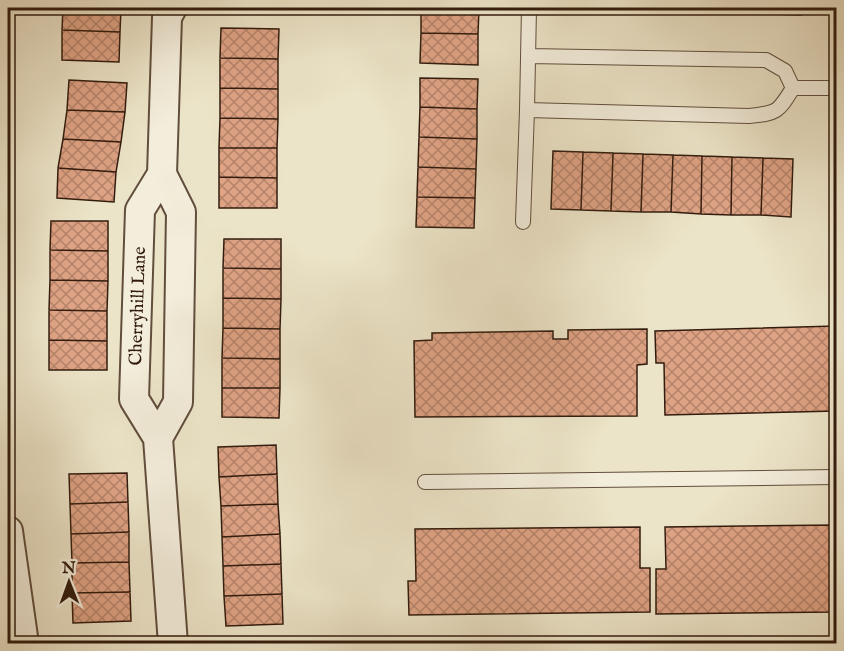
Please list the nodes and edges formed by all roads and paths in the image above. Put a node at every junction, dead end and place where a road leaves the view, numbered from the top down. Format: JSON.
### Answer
{"nodes":[{"id":1,"x":172,"y":8,"type":"edge"},
{"id":2,"x":529,"y":8,"type":"edge"},
{"id":3,"x":528,"y":56,"type":"junction"},
{"id":4,"x":793,"y":88,"type":"junction"},
{"id":5,"x":837,"y":88,"type":"edge"},
{"id":6,"x":527,"y":110,"type":"junction"},
{"id":7,"x":162,"y":174,"type":"junction"},
{"id":8,"x":523,"y":222,"type":"dead end"},
{"id":9,"x":158,"y":438,"type":"junction"},
{"id":10,"x":837,"y":477,"type":"edge"},
{"id":11,"x":425,"y":482,"type":"dead end"},
{"id":12,"x":8,"y":531,"type":"edge"},
{"id":13,"x":24,"y":644,"type":"edge"},
{"id":14,"x":173,"y":644,"type":"edge"}],
"edges":[{"from":1,"to":7,"type":"street","name":"Cherryhill Lane"},
{"from":2,"to":3,"type":"lane"},
{"from":3,"to":4,"type":"lane"},
{"from":3,"to":6,"type":"lane"},
{"from":4,"to":5,"type":"lane"},
{"from":4,"to":6,"type":"lane"},
{"from":6,"to":8,"type":"lane"},
{"from":7,"to":9,"type":"street","name":"Cherryhill Lane"},
{"from":7,"to":9,"type":"street","name":"Cherryhill Lane"},
{"from":9,"to":14,"type":"street","name":"Cherryhill Lane"},
{"from":10,"to":11,"type":"lane"},
{"from":12,"to":13,"type":"street"}]}
